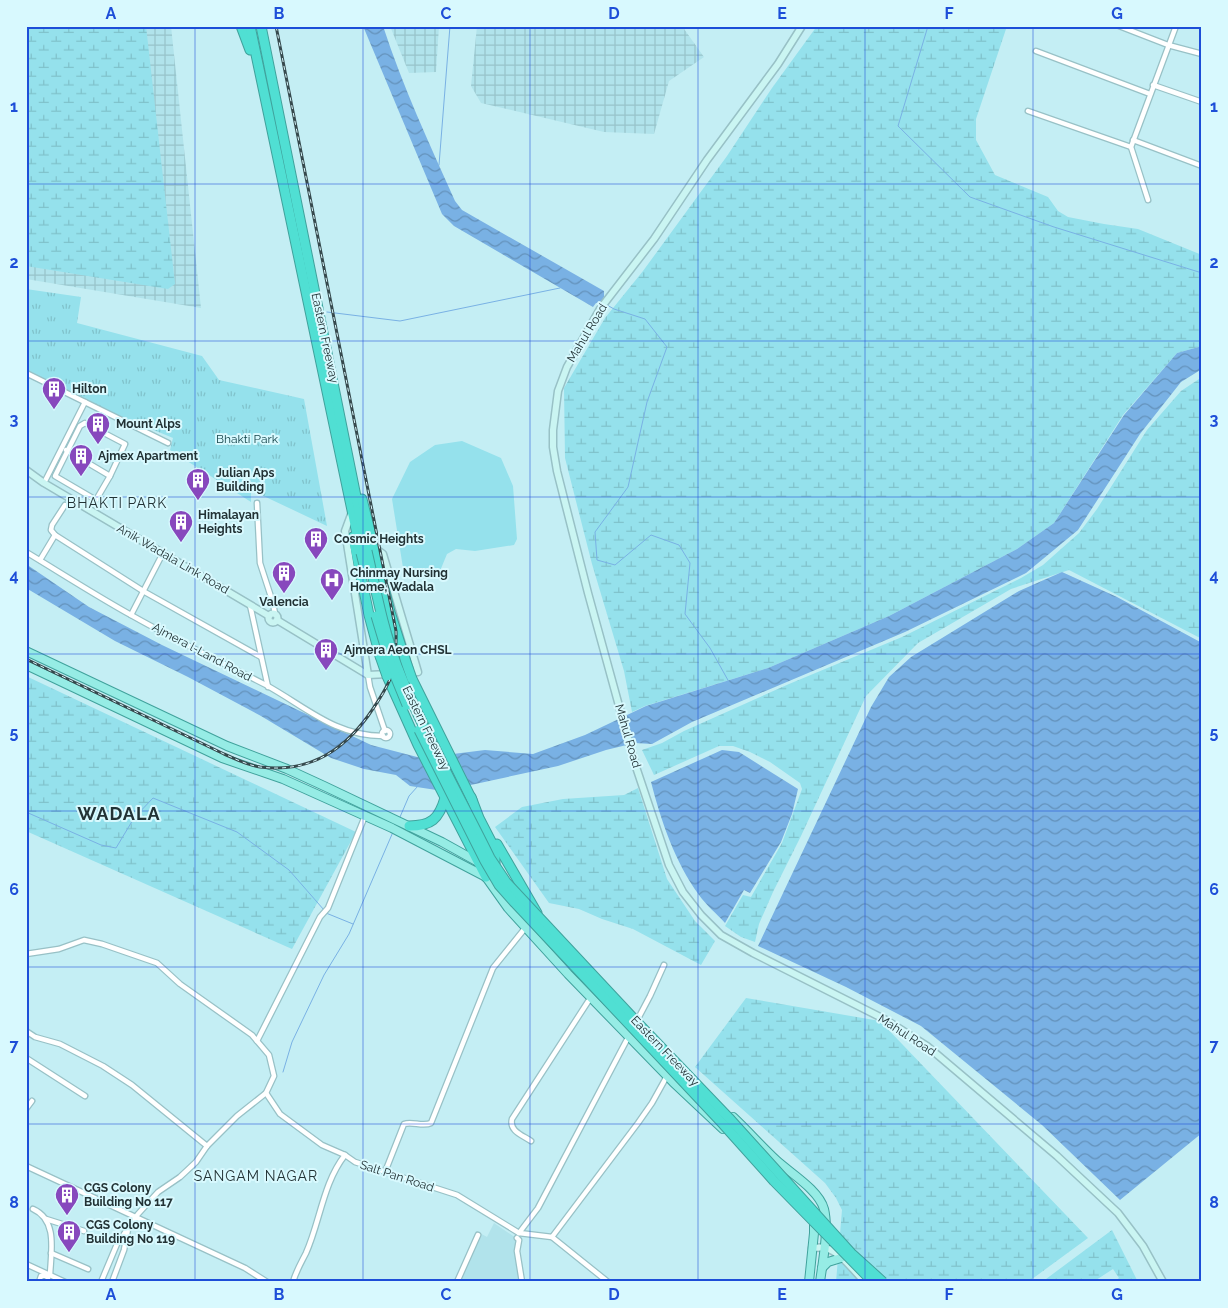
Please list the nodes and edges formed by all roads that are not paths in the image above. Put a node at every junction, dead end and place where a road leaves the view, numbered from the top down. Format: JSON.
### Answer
{"nodes":[{"id":1,"x":241,"y":26,"type":"edge"},
{"id":2,"x":250,"y":26,"type":"edge"},
{"id":3,"x":261,"y":26,"type":"edge"},
{"id":4,"x":266,"y":26,"type":"edge"},
{"id":5,"x":802,"y":26,"type":"edge"},
{"id":6,"x":1119,"y":26,"type":"edge"},
{"id":7,"x":1176,"y":26,"type":"edge"},
{"id":8,"x":1168,"y":45,"type":"junction"},
{"id":9,"x":1036,"y":50,"type":"dead end"},
{"id":10,"x":1202,"y":54,"type":"edge"},
{"id":11,"x":270,"y":69,"type":"junction"},
{"id":12,"x":259,"y":71,"type":"junction"},
{"id":13,"x":1154,"y":85,"type":"junction"},
{"id":14,"x":1150,"y":94,"type":"junction"},
{"id":15,"x":1202,"y":102,"type":"edge"},
{"id":16,"x":1028,"y":110,"type":"dead end"},
{"id":17,"x":1133,"y":140,"type":"junction"},
{"id":18,"x":1131,"y":147,"type":"junction"},
{"id":19,"x":1202,"y":166,"type":"edge"},
{"id":20,"x":1148,"y":200,"type":"dead end"},
{"id":21,"x":26,"y":373,"type":"edge"},
{"id":22,"x":85,"y":402,"type":"junction"},
{"id":23,"x":168,"y":443,"type":"dead end"},
{"id":24,"x":62,"y":448,"type":"junction"},
{"id":25,"x":67,"y":450,"type":"junction"},
{"id":26,"x":26,"y":470,"type":"edge"},
{"id":27,"x":110,"y":476,"type":"junction"},
{"id":28,"x":63,"y":482,"type":"junction"},
{"id":29,"x":44,"y":483,"type":"junction"},
{"id":30,"x":58,"y":491,"type":"junction"},
{"id":31,"x":83,"y":494,"type":"junction"},
{"id":32,"x":78,"y":503,"type":"junction"},
{"id":33,"x":257,"y":503,"type":"dead end"},
{"id":34,"x":65,"y":505,"type":"dead end"},
{"id":35,"x":353,"y":512,"type":"junction"},
{"id":36,"x":55,"y":535,"type":"junction"},
{"id":37,"x":368,"y":551,"type":"junction"},
{"id":38,"x":26,"y":552,"type":"edge"},
{"id":39,"x":163,"y":553,"type":"junction"},
{"id":40,"x":40,"y":560,"type":"junction"},
{"id":41,"x":143,"y":591,"type":"junction"},
{"id":42,"x":250,"y":604,"type":"junction"},
{"id":43,"x":131,"y":615,"type":"junction"},
{"id":44,"x":274,"y":617,"type":"junction"},
{"id":45,"x":26,"y":651,"type":"edge"},
{"id":46,"x":262,"y":657,"type":"junction"},
{"id":47,"x":26,"y":665,"type":"edge"},
{"id":48,"x":368,"y":675,"type":"junction"},
{"id":49,"x":415,"y":676,"type":"junction"},
{"id":50,"x":268,"y":687,"type":"junction"},
{"id":51,"x":287,"y":769,"type":"junction"},
{"id":52,"x":283,"y":779,"type":"junction"},
{"id":53,"x":324,"y":786,"type":"junction"},
{"id":54,"x":320,"y":796,"type":"junction"},
{"id":55,"x":443,"y":796,"type":"junction"},
{"id":56,"x":470,"y":797,"type":"junction"},
{"id":57,"x":365,"y":816,"type":"junction"},
{"id":58,"x":402,"y":823,"type":"junction"},
{"id":59,"x":477,"y":861,"type":"junction"},
{"id":60,"x":495,"y":871,"type":"junction"},
{"id":61,"x":486,"y":877,"type":"junction"},
{"id":62,"x":542,"y":926,"type":"junction"},
{"id":63,"x":526,"y":927,"type":"junction"},
{"id":64,"x":26,"y":954,"type":"edge"},
{"id":65,"x":664,"y":965,"type":"dead end"},
{"id":66,"x":591,"y":997,"type":"junction"},
{"id":67,"x":637,"y":1019,"type":"junction"},
{"id":68,"x":26,"y":1031,"type":"edge"},
{"id":69,"x":629,"y":1035,"type":"junction"},
{"id":70,"x":257,"y":1041,"type":"junction"},
{"id":71,"x":26,"y":1058,"type":"edge"},
{"id":72,"x":667,"y":1076,"type":"junction"},
{"id":73,"x":266,"y":1093,"type":"junction"},
{"id":74,"x":85,"y":1096,"type":"dead end"},
{"id":75,"x":32,"y":1101,"type":"dead end"},
{"id":76,"x":26,"y":1109,"type":"edge"},
{"id":77,"x":530,"y":1141,"type":"dead end"},
{"id":78,"x":207,"y":1146,"type":"junction"},
{"id":79,"x":345,"y":1156,"type":"junction"},
{"id":80,"x":26,"y":1166,"type":"edge"},
{"id":81,"x":385,"y":1172,"type":"junction"},
{"id":82,"x":32,"y":1209,"type":"dead end"},
{"id":83,"x":136,"y":1217,"type":"junction"},
{"id":84,"x":46,"y":1219,"type":"junction"},
{"id":85,"x":128,"y":1228,"type":"junction"},
{"id":86,"x":84,"y":1231,"type":"dead end"},
{"id":87,"x":825,"y":1232,"type":"junction"},
{"id":88,"x":814,"y":1233,"type":"junction"},
{"id":89,"x":478,"y":1235,"type":"dead end"},
{"id":90,"x":518,"y":1235,"type":"junction"},
{"id":91,"x":552,"y":1237,"type":"junction"},
{"id":92,"x":824,"y":1247,"type":"junction"},
{"id":93,"x":812,"y":1248,"type":"junction"},
{"id":94,"x":51,"y":1254,"type":"junction"},
{"id":95,"x":841,"y":1258,"type":"junction"},
{"id":96,"x":26,"y":1264,"type":"edge"},
{"id":97,"x":822,"y":1268,"type":"junction"},
{"id":98,"x":88,"y":1270,"type":"dead end"},
{"id":99,"x":50,"y":1275,"type":"junction"},
{"id":100,"x":39,"y":1282,"type":"edge"},
{"id":101,"x":47,"y":1282,"type":"edge"},
{"id":102,"x":65,"y":1282,"type":"edge"},
{"id":103,"x":101,"y":1282,"type":"edge"},
{"id":104,"x":112,"y":1282,"type":"edge"},
{"id":105,"x":267,"y":1282,"type":"edge"},
{"id":106,"x":293,"y":1282,"type":"edge"},
{"id":107,"x":457,"y":1282,"type":"edge"},
{"id":108,"x":522,"y":1282,"type":"edge"},
{"id":109,"x":608,"y":1282,"type":"edge"},
{"id":110,"x":809,"y":1282,"type":"edge"},
{"id":111,"x":820,"y":1282,"type":"edge"},
{"id":112,"x":865,"y":1282,"type":"edge"},
{"id":113,"x":873,"y":1282,"type":"edge"},
{"id":114,"x":883,"y":1282,"type":"edge"},
{"id":115,"x":888,"y":1282,"type":"edge"},
{"id":116,"x":1163,"y":1282,"type":"edge"}],
"edges":[{"from":1,"to":12,"type":"highway"},
{"from":2,"to":12,"type":"highway","name":"Eastern Freeway"},
{"from":3,"to":11,"type":"highway","name":"Eastern Freeway"},
{"from":4,"to":11,"type":"highway"},
{"from":5,"to":116,"type":"street","name":"Mahul Road"},
{"from":6,"to":8,"type":"street"},
{"from":7,"to":8,"type":"street"},
{"from":8,"to":10,"type":"street"},
{"from":8,"to":13,"type":"street"},
{"from":9,"to":14,"type":"street"},
{"from":11,"to":37,"type":"highway","name":"Eastern Freeway"},
{"from":12,"to":35,"type":"highway","name":"Eastern Freeway"},
{"from":13,"to":14,"type":"street"},
{"from":13,"to":15,"type":"street"},
{"from":14,"to":17,"type":"street"},
{"from":16,"to":18,"type":"street"},
{"from":17,"to":18,"type":"street"},
{"from":17,"to":19,"type":"street"},
{"from":18,"to":20,"type":"street"},
{"from":21,"to":22,"type":"street"},
{"from":22,"to":23,"type":"street"},
{"from":22,"to":24,"type":"street"},
{"from":24,"to":25,"type":"street"},
{"from":24,"to":29,"type":"street"},
{"from":25,"to":27,"type":"street"},
{"from":25,"to":27,"type":"street"},
{"from":25,"to":28,"type":"street"},
{"from":26,"to":29,"type":"street","name":"Anik Wadala Link Road"},
{"from":27,"to":31,"type":"street"},
{"from":28,"to":30,"type":"street"},
{"from":28,"to":31,"type":"street"},
{"from":29,"to":30,"type":"street","name":"Anik Wadala Link Road"},
{"from":30,"to":32,"type":"street","name":"Anik Wadala Link Road"},
{"from":31,"to":32,"type":"street"},
{"from":32,"to":39,"type":"street","name":"Anik Wadala Link Road"},
{"from":33,"to":44,"type":"street"},
{"from":34,"to":36,"type":"street"},
{"from":35,"to":37,"type":"highway","name":"Eastern Freeway"},
{"from":35,"to":48,"type":"street"},
{"from":35,"to":55,"type":"highway","bridge":true},
{"from":36,"to":40,"type":"street"},
{"from":36,"to":41,"type":"street"},
{"from":37,"to":49,"type":"highway","bridge":true},
{"from":37,"to":49,"type":"street"},
{"from":37,"to":113,"type":"highway","name":"Eastern Freeway","bridge":true},
{"from":37,"to":114,"type":"highway","name":"Eastern Freeway","bridge":true},
{"from":38,"to":40,"type":"street","name":"Ajmera l-Land Road"},
{"from":39,"to":41,"type":"street"},
{"from":39,"to":42,"type":"street","name":"Anik Wadala Link Road"},
{"from":40,"to":43,"type":"street","name":"Ajmera l-Land Road"},
{"from":41,"to":43,"type":"street"},
{"from":41,"to":46,"type":"street"},
{"from":42,"to":44,"type":"street","name":"Anik Wadala Link Road"},
{"from":42,"to":46,"type":"street"},
{"from":43,"to":50,"type":"street","name":"Ajmera l-Land Road"},
{"from":44,"to":48,"type":"street","name":"Anik Wadala Link Road"},
{"from":45,"to":51,"type":"main road"},
{"from":46,"to":50,"type":"street"},
{"from":47,"to":52,"type":"main road"},
{"from":48,"to":49,"type":"street"},
{"from":48,"to":50,"type":"street","name":"Ajmera l-Land Road"},
{"from":49,"to":56,"type":"highway"},
{"from":51,"to":52,"type":"main road"},
{"from":51,"to":53,"type":"main road"},
{"from":52,"to":54,"type":"main road"},
{"from":53,"to":54,"type":"main road"},
{"from":53,"to":58,"type":"main road"},
{"from":54,"to":57,"type":"main road"},
{"from":55,"to":58,"type":"highway"},
{"from":55,"to":59,"type":"highway"},
{"from":56,"to":60,"type":"highway"},
{"from":56,"to":62,"type":"highway"},
{"from":57,"to":61,"type":"main road"},
{"from":57,"to":70,"type":"street"},
{"from":58,"to":59,"type":"main road"},
{"from":59,"to":60,"type":"main road"},
{"from":59,"to":61,"type":"highway"},
{"from":60,"to":61,"type":"highway"},
{"from":60,"to":62,"type":"main road"},
{"from":61,"to":63,"type":"main road"},
{"from":62,"to":67,"type":"main road"},
{"from":63,"to":66,"type":"main road"},
{"from":63,"to":81,"type":"street"},
{"from":64,"to":70,"type":"street"},
{"from":65,"to":67,"type":"street"},
{"from":66,"to":69,"type":"main road"},
{"from":66,"to":77,"type":"street"},
{"from":67,"to":69,"type":"street"},
{"from":67,"to":87,"type":"main road"},
{"from":68,"to":78,"type":"street"},
{"from":69,"to":72,"type":"main road"},
{"from":69,"to":90,"type":"street"},
{"from":70,"to":73,"type":"street"},
{"from":71,"to":74,"type":"street"},
{"from":72,"to":88,"type":"main road"},
{"from":72,"to":91,"type":"street"},
{"from":73,"to":78,"type":"street"},
{"from":73,"to":79,"type":"street","name":"Salt Pan Road"},
{"from":75,"to":76,"type":"street"},
{"from":78,"to":83,"type":"street"},
{"from":79,"to":81,"type":"street","name":"Salt Pan Road"},
{"from":79,"to":106,"type":"street"},
{"from":80,"to":83,"type":"street"},
{"from":81,"to":90,"type":"street","name":"Salt Pan Road"},
{"from":82,"to":84,"type":"street"},
{"from":83,"to":85,"type":"street"},
{"from":83,"to":105,"type":"street"},
{"from":84,"to":86,"type":"street"},
{"from":84,"to":94,"type":"street"},
{"from":85,"to":103,"type":"street"},
{"from":85,"to":104,"type":"street"},
{"from":87,"to":88,"type":"street"},
{"from":87,"to":92,"type":"main road"},
{"from":87,"to":115,"type":"street"},
{"from":88,"to":93,"type":"main road"},
{"from":89,"to":107,"type":"street"},
{"from":90,"to":91,"type":"street","name":"Salt Pan Road"},
{"from":90,"to":108,"type":"street"},
{"from":91,"to":109,"type":"street"},
{"from":92,"to":93,"type":"street"},
{"from":92,"to":95,"type":"street"},
{"from":92,"to":97,"type":"main road"},
{"from":93,"to":110,"type":"main road"},
{"from":94,"to":98,"type":"street"},
{"from":94,"to":99,"type":"street"},
{"from":95,"to":97,"type":"main road"},
{"from":95,"to":112,"type":"street"},
{"from":96,"to":99,"type":"street"},
{"from":97,"to":111,"type":"main road"},
{"from":99,"to":102,"type":"street"},
{"from":100,"to":101,"type":"street"}]}
